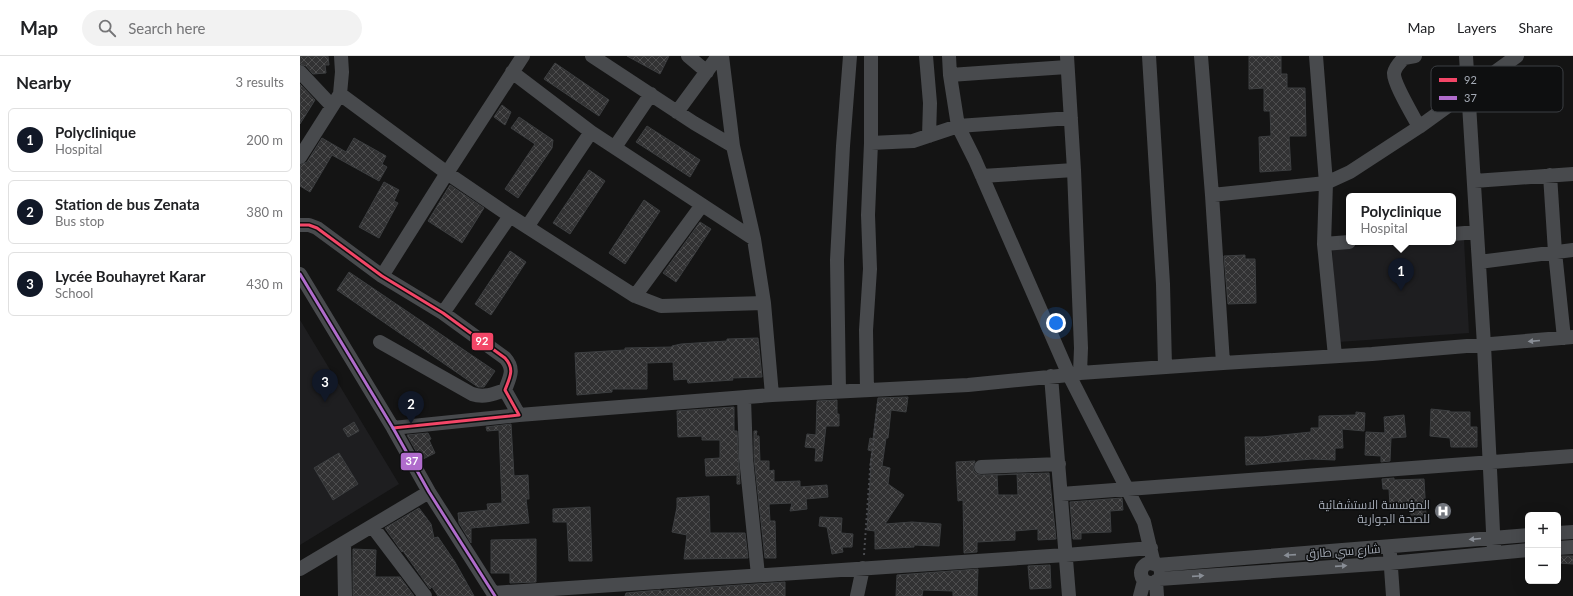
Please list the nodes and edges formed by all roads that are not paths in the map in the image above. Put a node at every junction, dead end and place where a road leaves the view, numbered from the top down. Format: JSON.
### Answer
{"nodes":[{"id":1,"x":341,"y":56,"type":"edge"},
{"id":2,"x":523,"y":56,"type":"edge"},
{"id":3,"x":592,"y":56,"type":"edge"},
{"id":4,"x":688,"y":56,"type":"edge"},
{"id":5,"x":718,"y":56,"type":"edge"},
{"id":6,"x":722,"y":56,"type":"edge"},
{"id":7,"x":850,"y":56,"type":"edge"},
{"id":8,"x":871,"y":56,"type":"edge"},
{"id":9,"x":926,"y":56,"type":"edge"},
{"id":10,"x":949,"y":56,"type":"edge"},
{"id":11,"x":1149,"y":56,"type":"edge"},
{"id":12,"x":1201,"y":56,"type":"edge"},
{"id":13,"x":1316,"y":56,"type":"edge"},
{"id":14,"x":1415,"y":56,"type":"edge"},
{"id":15,"x":1466,"y":56,"type":"edge"},
{"id":16,"x":1517,"y":56,"type":"edge"},
{"id":17,"x":1067,"y":62,"type":"edge"},
{"id":18,"x":1467,"y":66,"type":"edge"},
{"id":19,"x":1503,"y":66,"type":"edge"},
{"id":20,"x":300,"y":72,"type":"edge"},
{"id":21,"x":512,"y":72,"type":"junction"},
{"id":22,"x":707,"y":72,"type":"junction"},
{"id":23,"x":950,"y":75,"type":"junction"},
{"id":24,"x":651,"y":94,"type":"junction"},
{"id":25,"x":336,"y":100,"type":"junction"},
{"id":26,"x":677,"y":112,"type":"junction"},
{"id":27,"x":1439,"y":112,"type":"edge"},
{"id":28,"x":1469,"y":112,"type":"edge"},
{"id":29,"x":1071,"y":118,"type":"junction"},
{"id":30,"x":958,"y":126,"type":"junction"},
{"id":31,"x":1419,"y":127,"type":"junction"},
{"id":32,"x":591,"y":132,"type":"junction"},
{"id":33,"x":929,"y":136,"type":"junction"},
{"id":34,"x":871,"y":143,"type":"junction"},
{"id":35,"x":733,"y":146,"type":"junction"},
{"id":36,"x":615,"y":147,"type":"junction"},
{"id":37,"x":300,"y":157,"type":"edge"},
{"id":38,"x":1074,"y":170,"type":"junction"},
{"id":39,"x":447,"y":173,"type":"junction"},
{"id":40,"x":1573,"y":174,"type":"edge"},
{"id":41,"x":1550,"y":175,"type":"junction"},
{"id":42,"x":982,"y":176,"type":"junction"},
{"id":43,"x":1474,"y":181,"type":"junction"},
{"id":44,"x":1326,"y":183,"type":"junction"},
{"id":45,"x":1212,"y":195,"type":"junction"},
{"id":46,"x":702,"y":204,"type":"junction"},
{"id":47,"x":510,"y":216,"type":"junction"},
{"id":48,"x":300,"y":225,"type":"edge"},
{"id":49,"x":527,"y":227,"type":"junction"},
{"id":50,"x":1477,"y":232,"type":"junction"},
{"id":51,"x":1456,"y":234,"type":"edge"},
{"id":52,"x":754,"y":239,"type":"junction"},
{"id":53,"x":1346,"y":242,"type":"edge"},
{"id":54,"x":1324,"y":244,"type":"junction"},
{"id":55,"x":1573,"y":250,"type":"edge"},
{"id":56,"x":1555,"y":252,"type":"junction"},
{"id":57,"x":1479,"y":262,"type":"junction"},
{"id":58,"x":300,"y":274,"type":"edge"},
{"id":59,"x":382,"y":276,"type":"junction"},
{"id":60,"x":635,"y":296,"type":"junction"},
{"id":61,"x":764,"y":303,"type":"junction"},
{"id":62,"x":443,"y":313,"type":"junction"},
{"id":63,"x":1568,"y":337,"type":"edge"},
{"id":64,"x":380,"y":342,"type":"dead end"},
{"id":65,"x":1484,"y":345,"type":"junction"},
{"id":66,"x":1335,"y":356,"type":"junction"},
{"id":67,"x":1223,"y":363,"type":"junction"},
{"id":68,"x":1166,"y":367,"type":"junction"},
{"id":69,"x":1075,"y":374,"type":"junction"},
{"id":70,"x":1051,"y":376,"type":"junction"},
{"id":71,"x":505,"y":390,"type":"junction"},
{"id":72,"x":873,"y":390,"type":"junction"},
{"id":73,"x":839,"y":392,"type":"junction"},
{"id":74,"x":772,"y":395,"type":"junction"},
{"id":75,"x":744,"y":398,"type":"junction"},
{"id":76,"x":519,"y":415,"type":"junction"},
{"id":77,"x":393,"y":428,"type":"junction"},
{"id":78,"x":1573,"y":456,"type":"edge"},
{"id":79,"x":1490,"y":462,"type":"junction"},
{"id":80,"x":1059,"y":464,"type":"junction"},
{"id":81,"x":981,"y":467,"type":"dead end"},
{"id":82,"x":1127,"y":488,"type":"junction"},
{"id":83,"x":429,"y":492,"type":"junction"},
{"id":84,"x":1061,"y":494,"type":"junction"},
{"id":85,"x":372,"y":526,"type":"junction"},
{"id":86,"x":1573,"y":532,"type":"edge"},
{"id":87,"x":1561,"y":533,"type":"edge"},
{"id":88,"x":1525,"y":536,"type":"edge"},
{"id":89,"x":344,"y":543,"type":"junction"},
{"id":90,"x":1494,"y":545,"type":"junction"},
{"id":91,"x":1390,"y":547,"type":"junction"},
{"id":92,"x":1573,"y":547,"type":"edge"},
{"id":93,"x":1151,"y":548,"type":"junction"},
{"id":94,"x":1561,"y":548,"type":"edge"},
{"id":95,"x":1525,"y":550,"type":"edge"},
{"id":96,"x":1066,"y":555,"type":"junction"},
{"id":97,"x":1390,"y":562,"type":"junction"},
{"id":98,"x":863,"y":568,"type":"junction"},
{"id":99,"x":300,"y":569,"type":"edge"},
{"id":100,"x":1154,"y":574,"type":"junction"},
{"id":101,"x":758,"y":575,"type":"junction"},
{"id":102,"x":494,"y":595,"type":"edge"},
{"id":103,"x":344,"y":596,"type":"edge"},
{"id":104,"x":424,"y":596,"type":"edge"},
{"id":105,"x":857,"y":596,"type":"edge"},
{"id":106,"x":1070,"y":596,"type":"edge"},
{"id":107,"x":1140,"y":596,"type":"edge"},
{"id":108,"x":1157,"y":596,"type":"edge"},
{"id":109,"x":1393,"y":596,"type":"edge"}],
"edges":[{"from":1,"to":25,"type":"street"},
{"from":2,"to":21,"type":"street"},
{"from":3,"to":24,"type":"street"},
{"from":4,"to":22,"type":"street"},
{"from":5,"to":22,"type":"street"},
{"from":6,"to":35,"type":"street"},
{"from":7,"to":73,"type":"street"},
{"from":8,"to":34,"type":"street"},
{"from":9,"to":33,"type":"street"},
{"from":10,"to":23,"type":"street"},
{"from":11,"to":68,"type":"street"},
{"from":12,"to":45,"type":"street"},
{"from":13,"to":44,"type":"street"},
{"from":14,"to":31,"type":"street"},
{"from":15,"to":18,"type":"street"},
{"from":16,"to":19,"type":"street"},
{"from":17,"to":23,"type":"street"},
{"from":17,"to":29,"type":"street"},
{"from":20,"to":25,"type":"street"},
{"from":21,"to":32,"type":"street"},
{"from":21,"to":39,"type":"street"},
{"from":22,"to":26,"type":"street"},
{"from":23,"to":30,"type":"street"},
{"from":24,"to":26,"type":"street"},
{"from":24,"to":36,"type":"street"},
{"from":25,"to":37,"type":"street"},
{"from":25,"to":39,"type":"street"},
{"from":26,"to":35,"type":"street"},
{"from":27,"to":31,"type":"street"},
{"from":28,"to":43,"type":"street"},
{"from":29,"to":30,"type":"street"},
{"from":29,"to":38,"type":"street"},
{"from":30,"to":33,"type":"street"},
{"from":30,"to":42,"type":"street"},
{"from":31,"to":44,"type":"street"},
{"from":32,"to":36,"type":"street"},
{"from":32,"to":49,"type":"street"},
{"from":33,"to":34,"type":"street"},
{"from":34,"to":72,"type":"street"},
{"from":35,"to":52,"type":"street"},
{"from":36,"to":46,"type":"street"},
{"from":38,"to":42,"type":"street"},
{"from":38,"to":69,"type":"street"},
{"from":39,"to":47,"type":"street"},
{"from":39,"to":59,"type":"street"},
{"from":40,"to":41,"type":"street"},
{"from":41,"to":43,"type":"street"},
{"from":41,"to":56,"type":"street"},
{"from":42,"to":69,"type":"street"},
{"from":43,"to":50,"type":"street"},
{"from":44,"to":45,"type":"street"},
{"from":44,"to":54,"type":"street"},
{"from":45,"to":67,"type":"street"},
{"from":46,"to":52,"type":"street"},
{"from":46,"to":60,"type":"street"},
{"from":47,"to":49,"type":"street"},
{"from":47,"to":62,"type":"street"},
{"from":48,"to":59,"type":"street"},
{"from":49,"to":60,"type":"street"},
{"from":50,"to":51,"type":"street"},
{"from":50,"to":57,"type":"street"},
{"from":52,"to":61,"type":"street"},
{"from":53,"to":54,"type":"street"},
{"from":54,"to":66,"type":"street"},
{"from":55,"to":56,"type":"street"},
{"from":56,"to":57,"type":"street"},
{"from":56,"to":63,"type":"street"},
{"from":57,"to":65,"type":"street"},
{"from":58,"to":77,"type":"street"},
{"from":59,"to":62,"type":"street"},
{"from":60,"to":61,"type":"street"},
{"from":61,"to":74,"type":"street"},
{"from":62,"to":71,"type":"street"},
{"from":63,"to":65,"type":"street","one_way":true},
{"from":64,"to":71,"type":"street"},
{"from":65,"to":66,"type":"street"},
{"from":65,"to":79,"type":"street"},
{"from":66,"to":67,"type":"street"},
{"from":67,"to":68,"type":"street"},
{"from":68,"to":69,"type":"street"},
{"from":69,"to":70,"type":"street"},
{"from":69,"to":82,"type":"street"},
{"from":70,"to":72,"type":"street"},
{"from":70,"to":80,"type":"street"},
{"from":71,"to":76,"type":"street"},
{"from":72,"to":73,"type":"street"},
{"from":73,"to":74,"type":"street"},
{"from":74,"to":75,"type":"street"},
{"from":75,"to":76,"type":"street"},
{"from":75,"to":101,"type":"street"},
{"from":76,"to":77,"type":"street"},
{"from":77,"to":83,"type":"street"},
{"from":78,"to":79,"type":"street"},
{"from":79,"to":82,"type":"street"},
{"from":79,"to":90,"type":"street"},
{"from":80,"to":81,"type":"street"},
{"from":80,"to":84,"type":"street"},
{"from":82,"to":84,"type":"street"},
{"from":82,"to":93,"type":"street"},
{"from":83,"to":85,"type":"street"},
{"from":83,"to":102,"type":"street"},
{"from":84,"to":96,"type":"street"},
{"from":85,"to":89,"type":"street"},
{"from":85,"to":104,"type":"street"},
{"from":86,"to":87,"type":"street"},
{"from":88,"to":90,"type":"street","name":"شارع سي طارق"},
{"from":89,"to":99,"type":"street"},
{"from":89,"to":103,"type":"street"},
{"from":90,"to":91,"type":"street","name":"شارع سي طارق","one_way":true},
{"from":90,"to":95,"type":"street","name":"شارع سي طارق"},
{"from":90,"to":97,"type":"street","name":"شارع سي طارق"},
{"from":91,"to":97,"type":"street"},
{"from":91,"to":100,"type":"street","name":"شارع سي طارق","one_way":true},
{"from":92,"to":94,"type":"street"},
{"from":93,"to":96,"type":"street"},
{"from":93,"to":100,"type":"street"},
{"from":96,"to":98,"type":"street"},
{"from":96,"to":106,"type":"street"},
{"from":100,"to":97,"type":"street","name":"شارع سي طارق","one_way":true},
{"from":97,"to":109,"type":"street"},
{"from":98,"to":101,"type":"street"},
{"from":98,"to":105,"type":"street"},
{"from":100,"to":107,"type":"street"},
{"from":100,"to":108,"type":"street"},
{"from":101,"to":102,"type":"street"}]}
